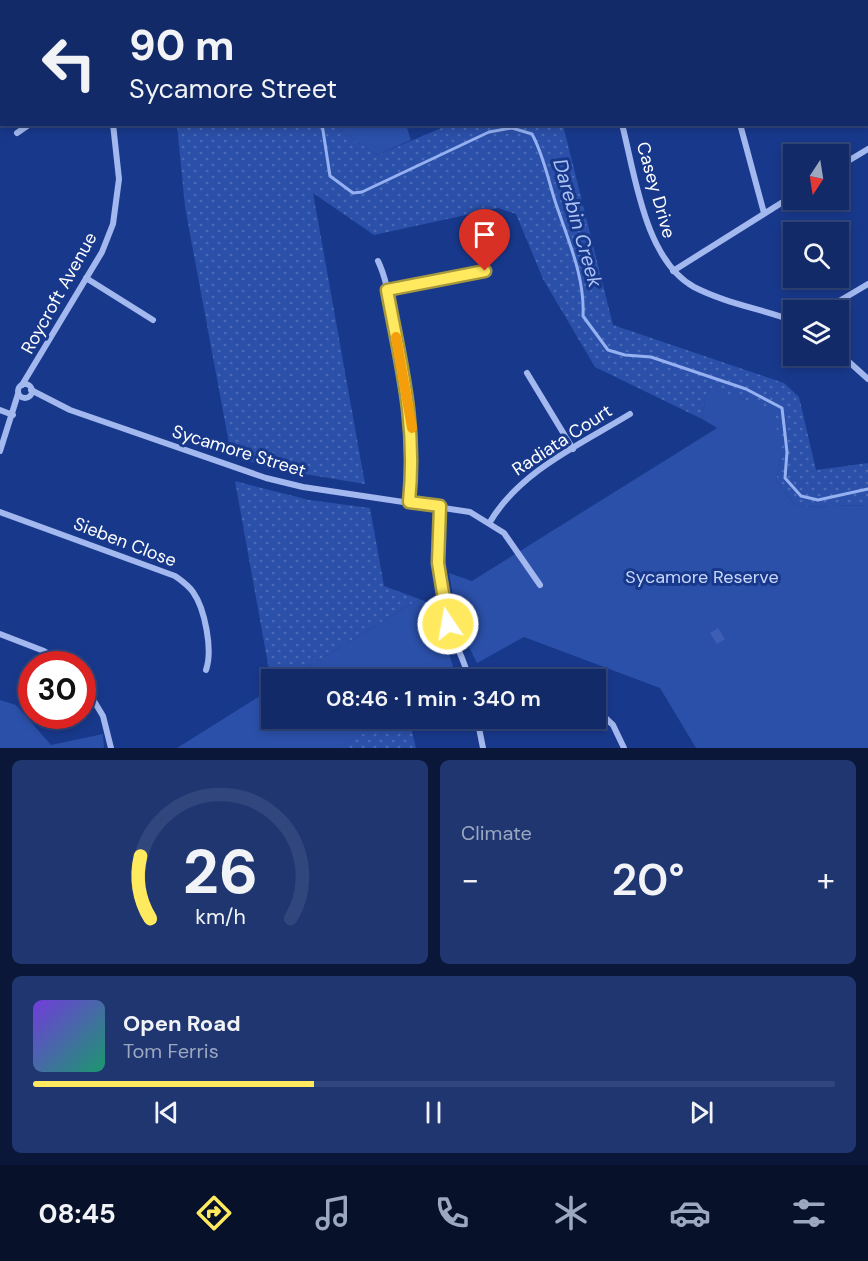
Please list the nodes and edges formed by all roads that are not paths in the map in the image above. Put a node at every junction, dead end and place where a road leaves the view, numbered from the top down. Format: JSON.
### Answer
{"nodes":[{"id":1,"x":27,"y":126,"type":"edge"},
{"id":2,"x":113,"y":126,"type":"edge"},
{"id":3,"x":623,"y":126,"type":"edge"},
{"id":4,"x":741,"y":126,"type":"edge"},
{"id":5,"x":17,"y":133,"type":"dead end"},
{"id":6,"x":868,"y":149,"type":"edge"},
{"id":7,"x":849,"y":160,"type":"edge"},
{"id":8,"x":783,"y":202,"type":"edge"},
{"id":9,"x":764,"y":213,"type":"junction"},
{"id":10,"x":378,"y":261,"type":"dead end"},
{"id":11,"x":485,"y":271,"type":"dead end"},
{"id":12,"x":674,"y":271,"type":"junction"},
{"id":13,"x":86,"y":278,"type":"junction"},
{"id":14,"x":868,"y":284,"type":"edge"},
{"id":15,"x":387,"y":290,"type":"junction"},
{"id":16,"x":841,"y":300,"type":"edge"},
{"id":17,"x":783,"y":318,"type":"edge"},
{"id":18,"x":153,"y":320,"type":"dead end"},
{"id":19,"x":849,"y":362,"type":"edge"},
{"id":20,"x":34,"y":369,"type":"junction"},
{"id":21,"x":527,"y":373,"type":"dead end"},
{"id":22,"x":868,"y":379,"type":"edge"},
{"id":23,"x":22,"y":385,"type":"junction"},
{"id":24,"x":30,"y":393,"type":"junction"},
{"id":25,"x":18,"y":394,"type":"junction"},
{"id":26,"x":0,"y":410,"type":"edge"},
{"id":27,"x":630,"y":414,"type":"dead end"},
{"id":28,"x":13,"y":415,"type":"junction"},
{"id":29,"x":573,"y":449,"type":"junction"},
{"id":30,"x":0,"y":451,"type":"edge"},
{"id":31,"x":409,"y":502,"type":"junction"},
{"id":32,"x":440,"y":506,"type":"junction"},
{"id":33,"x":0,"y":512,"type":"edge"},
{"id":34,"x":490,"y":522,"type":"junction"},
{"id":35,"x":540,"y":585,"type":"dead end"},
{"id":36,"x":0,"y":634,"type":"edge"},
{"id":37,"x":44,"y":651,"type":"edge"},
{"id":38,"x":465,"y":669,"type":"edge"},
{"id":39,"x":206,"y":670,"type":"dead end"},
{"id":40,"x":96,"y":704,"type":"edge"},
{"id":41,"x":606,"y":718,"type":"edge"},
{"id":42,"x":479,"y":729,"type":"edge"},
{"id":43,"x":111,"y":748,"type":"edge"},
{"id":44,"x":483,"y":748,"type":"edge"},
{"id":45,"x":624,"y":748,"type":"edge"}],
"edges":[{"from":1,"to":5,"type":"street"},
{"from":2,"to":13,"type":"street","name":"Roycroft Avenue"},
{"from":3,"to":12,"type":"street","name":"Casey Drive"},
{"from":4,"to":9,"type":"street"},
{"from":6,"to":7,"type":"street"},
{"from":8,"to":9,"type":"street"},
{"from":9,"to":12,"type":"street"},
{"from":10,"to":15,"type":"street"},
{"from":11,"to":15,"type":"street"},
{"from":12,"to":17,"type":"street","name":"Casey Drive"},
{"from":13,"to":18,"type":"street"},
{"from":13,"to":20,"type":"street","name":"Roycroft Avenue"},
{"from":14,"to":16,"type":"street"},
{"from":15,"to":31,"type":"street"},
{"from":19,"to":22,"type":"street"},
{"from":20,"to":23,"type":"street","name":"Roycroft Avenue"},
{"from":20,"to":24,"type":"street","name":"Roycroft Avenue"},
{"from":21,"to":29,"type":"street"},
{"from":23,"to":24,"type":"street"},
{"from":23,"to":25,"type":"street","name":"Roycroft Avenue"},
{"from":24,"to":25,"type":"street"},
{"from":24,"to":28,"type":"street"},
{"from":24,"to":31,"type":"street","name":"Sycamore Street"},
{"from":25,"to":28,"type":"street"},
{"from":26,"to":28,"type":"street"},
{"from":27,"to":29,"type":"street","name":"Radiata Court"},
{"from":28,"to":30,"type":"street"},
{"from":29,"to":34,"type":"street","name":"Radiata Court"},
{"from":31,"to":32,"type":"street","name":"Sycamore Street"},
{"from":32,"to":34,"type":"street","name":"Sycamore Street"},
{"from":32,"to":38,"type":"street"},
{"from":33,"to":39,"type":"street","name":"Sieben Close"},
{"from":34,"to":35,"type":"street","name":"Sycamore Street"},
{"from":36,"to":37,"type":"street"},
{"from":40,"to":43,"type":"street"},
{"from":41,"to":45,"type":"street"},
{"from":42,"to":44,"type":"street"}]}
